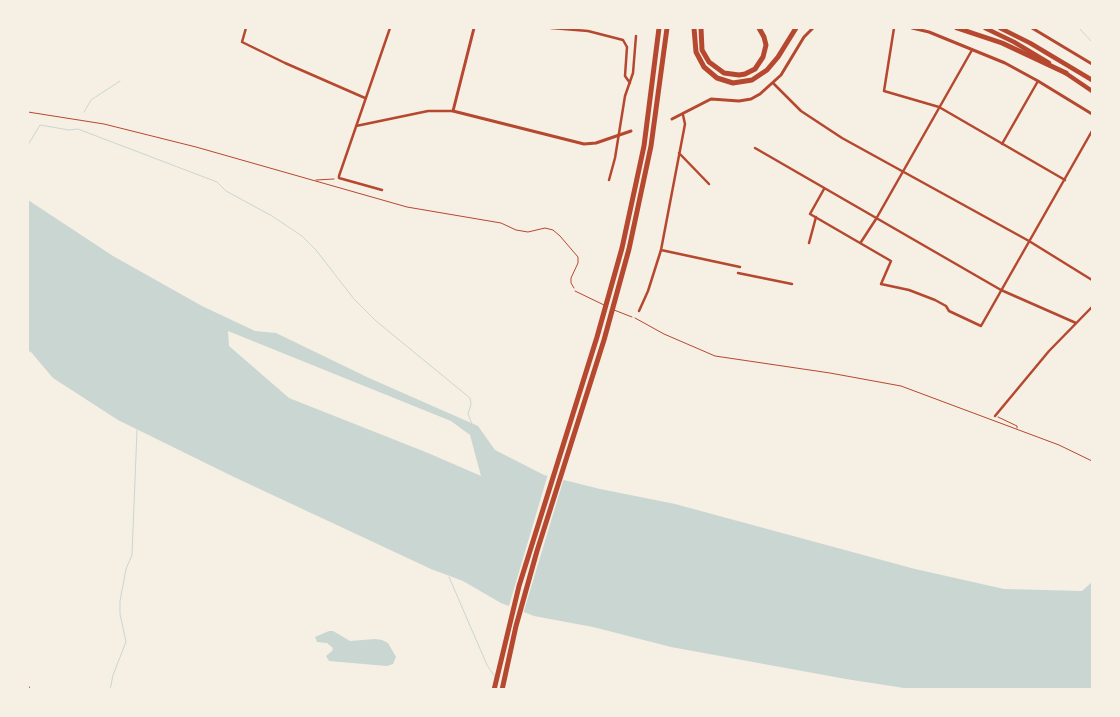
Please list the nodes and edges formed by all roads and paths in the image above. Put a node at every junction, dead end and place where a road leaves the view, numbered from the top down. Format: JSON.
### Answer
{"nodes":[{"id":1,"x":246,"y":28,"type":"edge"},
{"id":2,"x":390,"y":28,"type":"edge"},
{"id":3,"x":474,"y":28,"type":"edge"},
{"id":4,"x":551,"y":28,"type":"edge"},
{"id":5,"x":694,"y":28,"type":"edge"},
{"id":6,"x":701,"y":28,"type":"edge"},
{"id":7,"x":759,"y":28,"type":"edge"},
{"id":8,"x":796,"y":28,"type":"edge"},
{"id":9,"x":813,"y":28,"type":"edge"},
{"id":10,"x":894,"y":28,"type":"edge"},
{"id":11,"x":912,"y":28,"type":"edge"},
{"id":12,"x":957,"y":28,"type":"edge"},
{"id":13,"x":985,"y":28,"type":"edge"},
{"id":14,"x":1000,"y":28,"type":"edge"},
{"id":15,"x":1032,"y":28,"type":"edge"},
{"id":16,"x":658,"y":30,"type":"edge"},
{"id":17,"x":667,"y":30,"type":"edge"},
{"id":18,"x":636,"y":36,"type":"dead end"},
{"id":19,"x":972,"y":50,"type":"junction"},
{"id":20,"x":1092,"y":58,"type":"edge"},
{"id":21,"x":1091,"y":63,"type":"edge"},
{"id":22,"x":1066,"y":73,"type":"junction"},
{"id":23,"x":1092,"y":80,"type":"edge"},
{"id":24,"x":1038,"y":81,"type":"junction"},
{"id":25,"x":630,"y":83,"type":"junction"},
{"id":26,"x":773,"y":84,"type":"junction"},
{"id":27,"x":1092,"y":90,"type":"edge"},
{"id":28,"x":365,"y":98,"type":"junction"},
{"id":29,"x":939,"y":107,"type":"junction"},
{"id":30,"x":453,"y":111,"type":"junction"},
{"id":31,"x":28,"y":112,"type":"edge"},
{"id":32,"x":1092,"y":114,"type":"edge"},
{"id":33,"x":683,"y":115,"type":"junction"},
{"id":34,"x":672,"y":119,"type":"dead end"},
{"id":35,"x":356,"y":126,"type":"junction"},
{"id":36,"x":1092,"y":131,"type":"edge"},
{"id":37,"x":631,"y":132,"type":"dead end"},
{"id":38,"x":618,"y":135,"type":"junction"},
{"id":39,"x":1002,"y":144,"type":"junction"},
{"id":40,"x":755,"y":148,"type":"dead end"},
{"id":41,"x":679,"y":153,"type":"junction"},
{"id":42,"x":903,"y":171,"type":"junction"},
{"id":43,"x":339,"y":178,"type":"junction"},
{"id":44,"x":609,"y":180,"type":"dead end"},
{"id":45,"x":1065,"y":180,"type":"junction"},
{"id":46,"x":316,"y":181,"type":"junction"},
{"id":47,"x":709,"y":184,"type":"dead end"},
{"id":48,"x":824,"y":189,"type":"junction"},
{"id":49,"x":382,"y":190,"type":"dead end"},
{"id":50,"x":816,"y":217,"type":"junction"},
{"id":51,"x":876,"y":219,"type":"junction"},
{"id":52,"x":1029,"y":241,"type":"junction"},
{"id":53,"x":861,"y":242,"type":"junction"},
{"id":54,"x":809,"y":243,"type":"dead end"},
{"id":55,"x":661,"y":250,"type":"junction"},
{"id":56,"x":740,"y":267,"type":"dead end"},
{"id":57,"x":738,"y":273,"type":"dead end"},
{"id":58,"x":1092,"y":280,"type":"edge"},
{"id":59,"x":792,"y":284,"type":"dead end"},
{"id":60,"x":1001,"y":290,"type":"junction"},
{"id":61,"x":575,"y":291,"type":"joint"},
{"id":62,"x":1092,"y":307,"type":"edge"},
{"id":63,"x":639,"y":311,"type":"dead end"},
{"id":64,"x":632,"y":317,"type":"joint"},
{"id":65,"x":1076,"y":323,"type":"junction"},
{"id":66,"x":995,"y":416,"type":"joint"},
{"id":67,"x":1017,"y":429,"type":"junction"},
{"id":68,"x":1092,"y":461,"type":"edge"},
{"id":69,"x":494,"y":690,"type":"edge"},
{"id":70,"x":502,"y":690,"type":"edge"}],
"edges":[{"from":1,"to":28,"type":"street"},
{"from":2,"to":28,"type":"street"},
{"from":3,"to":30,"type":"street"},
{"from":4,"to":25,"type":"street"},
{"from":5,"to":8,"type":"highway"},
{"from":6,"to":7,"type":"highway"},
{"from":9,"to":26,"type":"street"},
{"from":10,"to":29,"type":"street"},
{"from":11,"to":19,"type":"street"},
{"from":12,"to":22,"type":"highway"},
{"from":13,"to":22,"type":"highway"},
{"from":14,"to":23,"type":"highway"},
{"from":15,"to":21,"type":"street"},
{"from":16,"to":69,"type":"highway"},
{"from":17,"to":70,"type":"highway"},
{"from":18,"to":25,"type":"street"},
{"from":19,"to":24,"type":"street"},
{"from":19,"to":29,"type":"street"},
{"from":20,"to":21,"type":"street"},
{"from":22,"to":27,"type":"highway"},
{"from":24,"to":32,"type":"street"},
{"from":24,"to":39,"type":"street"},
{"from":25,"to":38,"type":"street"},
{"from":26,"to":33,"type":"street"},
{"from":26,"to":42,"type":"street"},
{"from":28,"to":35,"type":"street"},
{"from":29,"to":39,"type":"street"},
{"from":29,"to":42,"type":"street"},
{"from":30,"to":35,"type":"street"},
{"from":30,"to":38,"type":"street"},
{"from":31,"to":46,"type":"path"},
{"from":33,"to":34,"type":"street"},
{"from":33,"to":41,"type":"street"},
{"from":35,"to":43,"type":"street"},
{"from":36,"to":45,"type":"street"},
{"from":37,"to":38,"type":"street"},
{"from":38,"to":44,"type":"street"},
{"from":39,"to":45,"type":"street"},
{"from":40,"to":48,"type":"street"},
{"from":41,"to":47,"type":"street"},
{"from":41,"to":55,"type":"street"},
{"from":42,"to":51,"type":"street"},
{"from":42,"to":52,"type":"street"},
{"from":43,"to":46,"type":"path"},
{"from":43,"to":49,"type":"street"},
{"from":45,"to":52,"type":"street"},
{"from":46,"to":61,"type":"path"},
{"from":48,"to":50,"type":"street"},
{"from":48,"to":51,"type":"street"},
{"from":50,"to":53,"type":"street"},
{"from":50,"to":54,"type":"street"},
{"from":51,"to":53,"type":"street"},
{"from":51,"to":60,"type":"street"},
{"from":52,"to":58,"type":"street"},
{"from":52,"to":60,"type":"street"},
{"from":53,"to":60,"type":"street"},
{"from":55,"to":56,"type":"street"},
{"from":55,"to":63,"type":"street"},
{"from":57,"to":59,"type":"street"},
{"from":60,"to":65,"type":"street"},
{"from":61,"to":64,"type":"lane"},
{"from":62,"to":65,"type":"street"},
{"from":64,"to":67,"type":"path"},
{"from":65,"to":66,"type":"street"},
{"from":66,"to":67,"type":"path"},
{"from":67,"to":68,"type":"path"}]}
